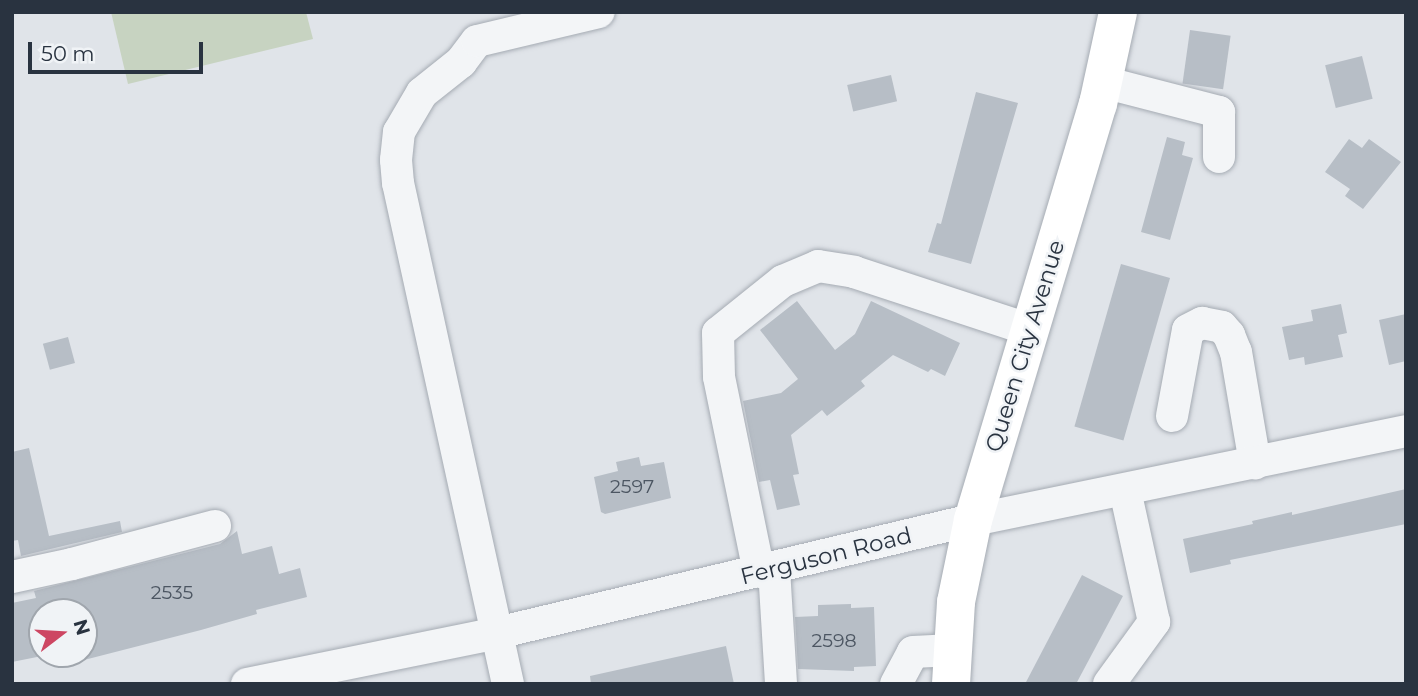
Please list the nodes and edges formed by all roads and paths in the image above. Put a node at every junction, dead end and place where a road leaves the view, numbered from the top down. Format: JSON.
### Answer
{"nodes":[{"id":1,"x":599,"y":12,"type":"edge"},
{"id":2,"x":1118,"y":12,"type":"edge"},
{"id":3,"x":1103,"y":82,"type":"junction"},
{"id":4,"x":1219,"y":157,"type":"dead end"},
{"id":5,"x":1030,"y":330,"type":"junction"},
{"id":6,"x":1172,"y":416,"type":"dead end"},
{"id":7,"x":1406,"y":431,"type":"edge"},
{"id":8,"x":1255,"y":464,"type":"junction"},
{"id":9,"x":1125,"y":489,"type":"junction"},
{"id":10,"x":973,"y":520,"type":"junction"},
{"id":11,"x":215,"y":526,"type":"dead end"},
{"id":12,"x":767,"y":570,"type":"junction"},
{"id":13,"x":12,"y":577,"type":"edge"},
{"id":14,"x":497,"y":633,"type":"junction"},
{"id":15,"x":952,"y":667,"type":"edge"},
{"id":16,"x":247,"y":684,"type":"edge"},
{"id":17,"x":508,"y":684,"type":"edge"},
{"id":18,"x":781,"y":684,"type":"edge"},
{"id":19,"x":896,"y":684,"type":"edge"},
{"id":20,"x":1109,"y":684,"type":"edge"}],
"edges":[{"from":1,"to":14,"type":"street"},
{"from":2,"to":3,"type":"main road","name":"Queen City Avenue"},
{"from":3,"to":4,"type":"street"},
{"from":3,"to":5,"type":"main road","name":"Queen City Avenue"},
{"from":5,"to":10,"type":"main road","name":"Queen City Avenue"},
{"from":5,"to":12,"type":"street"},
{"from":6,"to":8,"type":"street"},
{"from":7,"to":8,"type":"street","name":"Ferguson Road"},
{"from":8,"to":9,"type":"street","name":"Ferguson Road"},
{"from":9,"to":10,"type":"street","name":"Ferguson Road"},
{"from":9,"to":20,"type":"street"},
{"from":10,"to":12,"type":"street","name":"Ferguson Road"},
{"from":10,"to":15,"type":"main road","name":"Queen City Avenue"},
{"from":11,"to":13,"type":"street"},
{"from":12,"to":14,"type":"street","name":"Ferguson Road"},
{"from":12,"to":18,"type":"street"},
{"from":14,"to":16,"type":"street","name":"Ferguson Road"},
{"from":14,"to":17,"type":"street"},
{"from":15,"to":19,"type":"street"}]}
